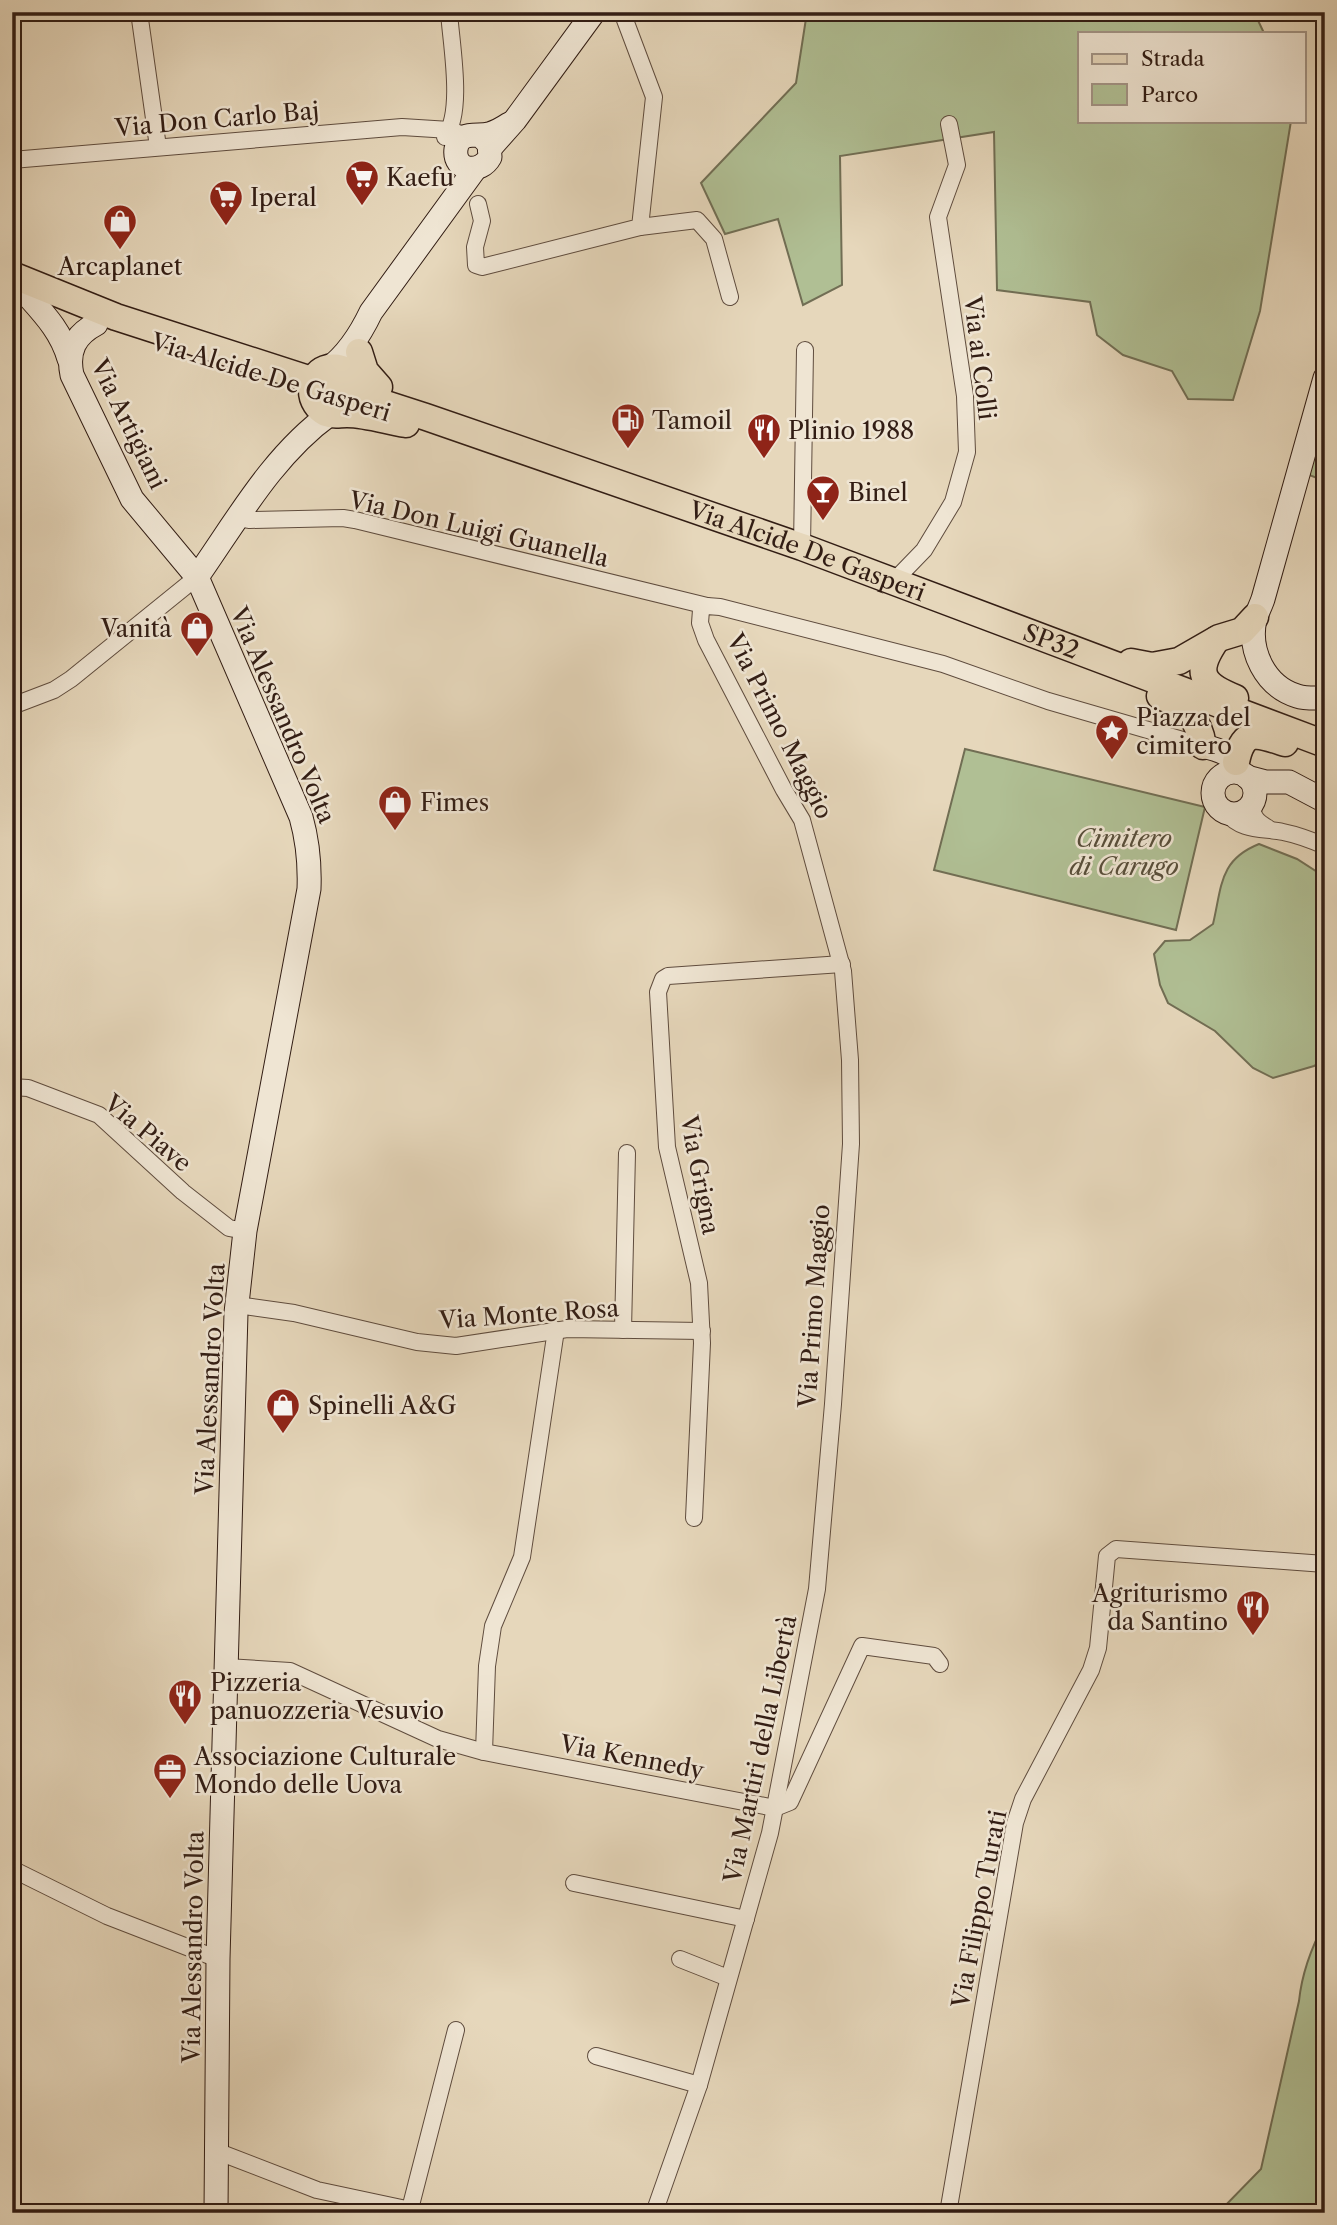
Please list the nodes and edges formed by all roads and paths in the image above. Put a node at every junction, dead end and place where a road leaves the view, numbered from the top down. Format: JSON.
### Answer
{"nodes":[{"id":1,"x":139,"y":12,"type":"edge"},
{"id":2,"x":449,"y":12,"type":"edge"},
{"id":3,"x":594,"y":12,"type":"edge"},
{"id":4,"x":622,"y":12,"type":"edge"},
{"id":5,"x":950,"y":124,"type":"dead end"},
{"id":6,"x":466,"y":145,"type":"junction"},
{"id":7,"x":158,"y":147,"type":"junction"},
{"id":8,"x":12,"y":160,"type":"edge"},
{"id":9,"x":478,"y":204,"type":"dead end"},
{"id":10,"x":640,"y":227,"type":"junction"},
{"id":11,"x":12,"y":266,"type":"edge"},
{"id":12,"x":12,"y":275,"type":"edge"},
{"id":13,"x":21,"y":294,"type":"edge"},
{"id":14,"x":730,"y":297,"type":"dead end"},
{"id":15,"x":106,"y":321,"type":"junction"},
{"id":16,"x":361,"y":341,"type":"junction"},
{"id":17,"x":805,"y":350,"type":"dead end"},
{"id":18,"x":69,"y":359,"type":"junction"},
{"id":19,"x":1325,"y":378,"type":"edge"},
{"id":20,"x":318,"y":380,"type":"junction"},
{"id":21,"x":350,"y":401,"type":"junction"},
{"id":22,"x":425,"y":420,"type":"junction"},
{"id":23,"x":238,"y":517,"type":"junction"},
{"id":24,"x":802,"y":547,"type":"junction"},
{"id":25,"x":197,"y":577,"type":"junction"},
{"id":26,"x":894,"y":582,"type":"junction"},
{"id":27,"x":707,"y":606,"type":"junction"},
{"id":28,"x":1255,"y":617,"type":"junction"},
{"id":29,"x":1002,"y":622,"type":"joint"},
{"id":30,"x":1216,"y":640,"type":"junction"},
{"id":31,"x":1098,"y":658,"type":"junction"},
{"id":32,"x":1325,"y":698,"type":"edge"},
{"id":33,"x":12,"y":706,"type":"edge"},
{"id":34,"x":1325,"y":733,"type":"edge"},
{"id":35,"x":1325,"y":744,"type":"edge"},
{"id":36,"x":1203,"y":746,"type":"junction"},
{"id":37,"x":1325,"y":757,"type":"edge"},
{"id":38,"x":1249,"y":781,"type":"junction"},
{"id":39,"x":1213,"y":788,"type":"junction"},
{"id":40,"x":1325,"y":802,"type":"edge"},
{"id":41,"x":1227,"y":813,"type":"junction"},
{"id":42,"x":1270,"y":830,"type":"junction"},
{"id":43,"x":1325,"y":846,"type":"edge"},
{"id":44,"x":842,"y":964,"type":"junction"},
{"id":45,"x":12,"y":1087,"type":"edge"},
{"id":46,"x":626,"y":1153,"type":"dead end"},
{"id":47,"x":245,"y":1231,"type":"junction"},
{"id":48,"x":237,"y":1304,"type":"junction"},
{"id":49,"x":556,"y":1330,"type":"junction"},
{"id":50,"x":623,"y":1330,"type":"junction"},
{"id":51,"x":702,"y":1331,"type":"junction"},
{"id":52,"x":694,"y":1518,"type":"dead end"},
{"id":53,"x":1325,"y":1564,"type":"edge"},
{"id":54,"x":817,"y":1589,"type":"joint"},
{"id":55,"x":940,"y":1664,"type":"dead end"},
{"id":56,"x":226,"y":1667,"type":"junction"},
{"id":57,"x":484,"y":1752,"type":"junction"},
{"id":58,"x":775,"y":1808,"type":"junction"},
{"id":59,"x":12,"y":1869,"type":"edge"},
{"id":60,"x":574,"y":1883,"type":"dead end"},
{"id":61,"x":747,"y":1919,"type":"junction"},
{"id":62,"x":218,"y":1959,"type":"junction"},
{"id":63,"x":680,"y":1959,"type":"dead end"},
{"id":64,"x":728,"y":1978,"type":"junction"},
{"id":65,"x":456,"y":2030,"type":"dead end"},
{"id":66,"x":596,"y":2056,"type":"dead end"},
{"id":67,"x":699,"y":2085,"type":"junction"},
{"id":68,"x":216,"y":2151,"type":"junction"},
{"id":69,"x":418,"y":2211,"type":"edge"},
{"id":70,"x":216,"y":2213,"type":"edge"},
{"id":71,"x":654,"y":2213,"type":"edge"},
{"id":72,"x":948,"y":2213,"type":"edge"}],
"edges":[{"from":1,"to":7,"type":"street"},
{"from":2,"to":6,"type":"street"},
{"from":3,"to":6,"type":"street"},
{"from":4,"to":10,"type":"street"},
{"from":5,"to":26,"type":"street","name":"Via ai Colli"},
{"from":6,"to":7,"type":"street","name":"Via Don Carlo Baj"},
{"from":6,"to":16,"type":"street"},
{"from":7,"to":8,"type":"street","name":"Via Don Carlo Baj"},
{"from":9,"to":10,"type":"street"},
{"from":10,"to":14,"type":"street"},
{"from":11,"to":15,"type":"street","name":"Via Alcide De Gasperi"},
{"from":12,"to":15,"type":"main road","name":"Via Alcide De Gasperi","number":"SP32"},
{"from":13,"to":15,"type":"main road","name":"Via Alcide De Gasperi","number":"SP32"},
{"from":13,"to":18,"type":"street","name":"Via Artigiani"},
{"from":15,"to":18,"type":"street","name":"Via Artigiani"},
{"from":15,"to":20,"type":"main road","name":"Via Alcide De Gasperi","number":"SP32"},
{"from":15,"to":20,"type":"main road","name":"Via Alcide De Gasperi","number":"SP32"},
{"from":16,"to":20,"type":"street"},
{"from":16,"to":21,"type":"street"},
{"from":16,"to":22,"type":"main road"},
{"from":17,"to":24,"type":"street"},
{"from":18,"to":25,"type":"street","name":"Via Artigiani"},
{"from":19,"to":28,"type":"street"},
{"from":20,"to":21,"type":"main road","name":"Via Alcide De Gasperi","number":"SP32"},
{"from":20,"to":21,"type":"main road"},
{"from":21,"to":22,"type":"main road","name":"Via Alcide De Gasperi","number":"SP32"},
{"from":21,"to":23,"type":"street"},
{"from":22,"to":24,"type":"main road","name":"Via Alcide De Gasperi","number":"SP32"},
{"from":23,"to":25,"type":"street"},
{"from":23,"to":27,"type":"street","name":"Via Don Luigi Guanella"},
{"from":24,"to":26,"type":"main road","name":"Via Alcide De Gasperi","number":"SP32"},
{"from":25,"to":33,"type":"street"},
{"from":25,"to":47,"type":"street","name":"Via Alessandro Volta"},
{"from":26,"to":29,"type":"main road","name":"Via Alcide De Gasperi","number":"SP32"},
{"from":27,"to":36,"type":"street","name":"Via Primo Maggio"},
{"from":27,"to":44,"type":"street","name":"Via Primo Maggio"},
{"from":28,"to":30,"type":"main road"},
{"from":28,"to":32,"type":"street"},
{"from":29,"to":31,"type":"main road","name":"SP32","number":"SP32"},
{"from":30,"to":31,"type":"main road"},
{"from":30,"to":34,"type":"main road"},
{"from":31,"to":35,"type":"main road","number":"SP32"},
{"from":31,"to":36,"type":"main road"},
{"from":36,"to":38,"type":"street","name":"Via Primo Maggio"},
{"from":36,"to":39,"type":"street"},
{"from":37,"to":38,"type":"main road"},
{"from":38,"to":39,"type":"street"},
{"from":38,"to":40,"type":"street","name":"Via Primo Maggio"},
{"from":38,"to":41,"type":"street"},
{"from":38,"to":42,"type":"street"},
{"from":39,"to":41,"type":"street"},
{"from":41,"to":42,"type":"street"},
{"from":42,"to":43,"type":"street"},
{"from":44,"to":51,"type":"street","name":"Via Grigna"},
{"from":44,"to":54,"type":"street","name":"Via Primo Maggio"},
{"from":45,"to":47,"type":"street","name":"Via Piave"},
{"from":46,"to":50,"type":"street"},
{"from":47,"to":48,"type":"street","name":"Via Alessandro Volta"},
{"from":48,"to":49,"type":"street","name":"Via Monte Rosa"},
{"from":48,"to":56,"type":"street","name":"Via Alessandro Volta"},
{"from":49,"to":50,"type":"street","name":"Via Monte Rosa"},
{"from":49,"to":57,"type":"street"},
{"from":50,"to":51,"type":"street","name":"Via Monte Rosa"},
{"from":51,"to":52,"type":"street","name":"Via Grigna"},
{"from":53,"to":72,"type":"street","name":"Via Filippo Turati"},
{"from":54,"to":58,"type":"street","name":"Via Martiri della Libertà"},
{"from":55,"to":58,"type":"street"},
{"from":56,"to":57,"type":"street","name":"Via Kennedy"},
{"from":56,"to":62,"type":"street","name":"Via Alessandro Volta"},
{"from":57,"to":58,"type":"street","name":"Via Kennedy"},
{"from":58,"to":61,"type":"street","name":"Via Martiri della Libertà"},
{"from":59,"to":62,"type":"street"},
{"from":60,"to":61,"type":"street","name":"Via Martiri della Libertà"},
{"from":61,"to":64,"type":"street","name":"Via Martiri della Libertà"},
{"from":62,"to":68,"type":"street","name":"Via Alessandro Volta"},
{"from":63,"to":64,"type":"street"},
{"from":64,"to":67,"type":"street","name":"Via Martiri della Libertà"},
{"from":65,"to":69,"type":"street"},
{"from":66,"to":67,"type":"street"},
{"from":67,"to":71,"type":"street","name":"Via Martiri della Libertà"},
{"from":68,"to":69,"type":"street"},
{"from":68,"to":70,"type":"street","name":"Via Alessandro Volta"}]}
